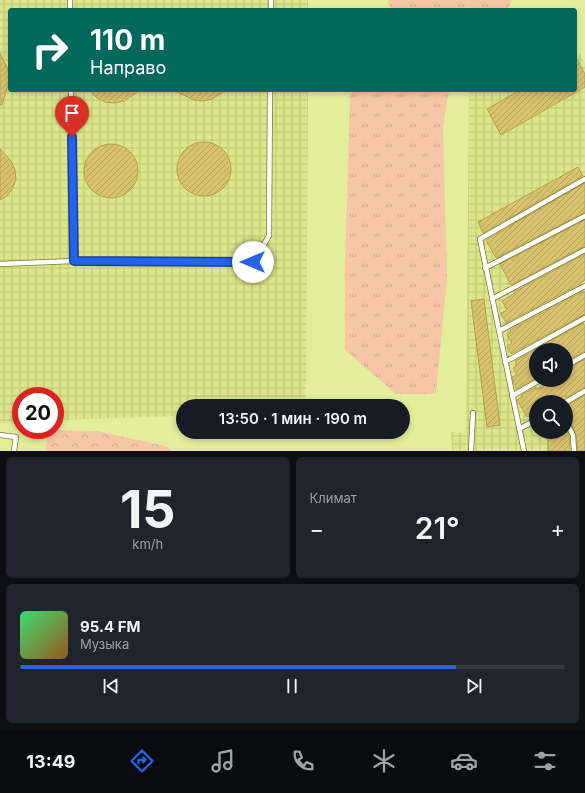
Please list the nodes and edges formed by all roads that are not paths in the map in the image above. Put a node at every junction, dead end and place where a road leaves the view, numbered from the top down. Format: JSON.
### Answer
{"nodes":[{"id":1,"x":71,"y":92,"type":"edge"},
{"id":2,"x":270,"y":92,"type":"edge"},
{"id":3,"x":585,"y":179,"type":"edge"},
{"id":4,"x":585,"y":216,"type":"edge"},
{"id":5,"x":585,"y":250,"type":"edge"},
{"id":6,"x":74,"y":261,"type":"junction"},
{"id":7,"x":0,"y":264,"type":"edge"},
{"id":8,"x":485,"y":268,"type":"junction"},
{"id":9,"x":585,"y":286,"type":"edge"},
{"id":10,"x":492,"y":299,"type":"junction"},
{"id":11,"x":585,"y":318,"type":"edge"},
{"id":12,"x":499,"y":332,"type":"junction"},
{"id":13,"x":585,"y":355,"type":"edge"},
{"id":14,"x":505,"y":362,"type":"junction"},
{"id":15,"x":573,"y":362,"type":"edge"},
{"id":16,"x":529,"y":386,"type":"edge"},
{"id":17,"x":585,"y":391,"type":"edge"},
{"id":18,"x":512,"y":396,"type":"junction"},
{"id":19,"x":573,"y":398,"type":"edge"},
{"id":20,"x":473,"y":413,"type":"dead end"},
{"id":21,"x":529,"y":424,"type":"edge"},
{"id":22,"x":519,"y":429,"type":"junction"},
{"id":23,"x":573,"y":433,"type":"edge"},
{"id":24,"x":0,"y":435,"type":"edge"},
{"id":25,"x":14,"y":451,"type":"edge"},
{"id":26,"x":471,"y":451,"type":"edge"},
{"id":27,"x":524,"y":451,"type":"edge"},
{"id":28,"x":574,"y":451,"type":"edge"}],
"edges":[{"from":1,"to":6,"type":"lane"},
{"from":2,"to":6,"type":"lane"},
{"from":3,"to":8,"type":"lane"},
{"from":4,"to":8,"type":"lane"},
{"from":5,"to":10,"type":"lane"},
{"from":6,"to":7,"type":"lane"},
{"from":8,"to":10,"type":"lane"},
{"from":9,"to":12,"type":"lane"},
{"from":10,"to":12,"type":"lane"},
{"from":11,"to":14,"type":"lane"},
{"from":12,"to":14,"type":"lane"},
{"from":13,"to":15,"type":"lane"},
{"from":14,"to":18,"type":"lane"},
{"from":16,"to":18,"type":"lane"},
{"from":17,"to":19,"type":"lane"},
{"from":18,"to":22,"type":"lane"},
{"from":20,"to":26,"type":"lane"},
{"from":21,"to":22,"type":"lane"},
{"from":22,"to":27,"type":"lane"},
{"from":23,"to":28,"type":"lane"},
{"from":24,"to":25,"type":"lane"}]}
